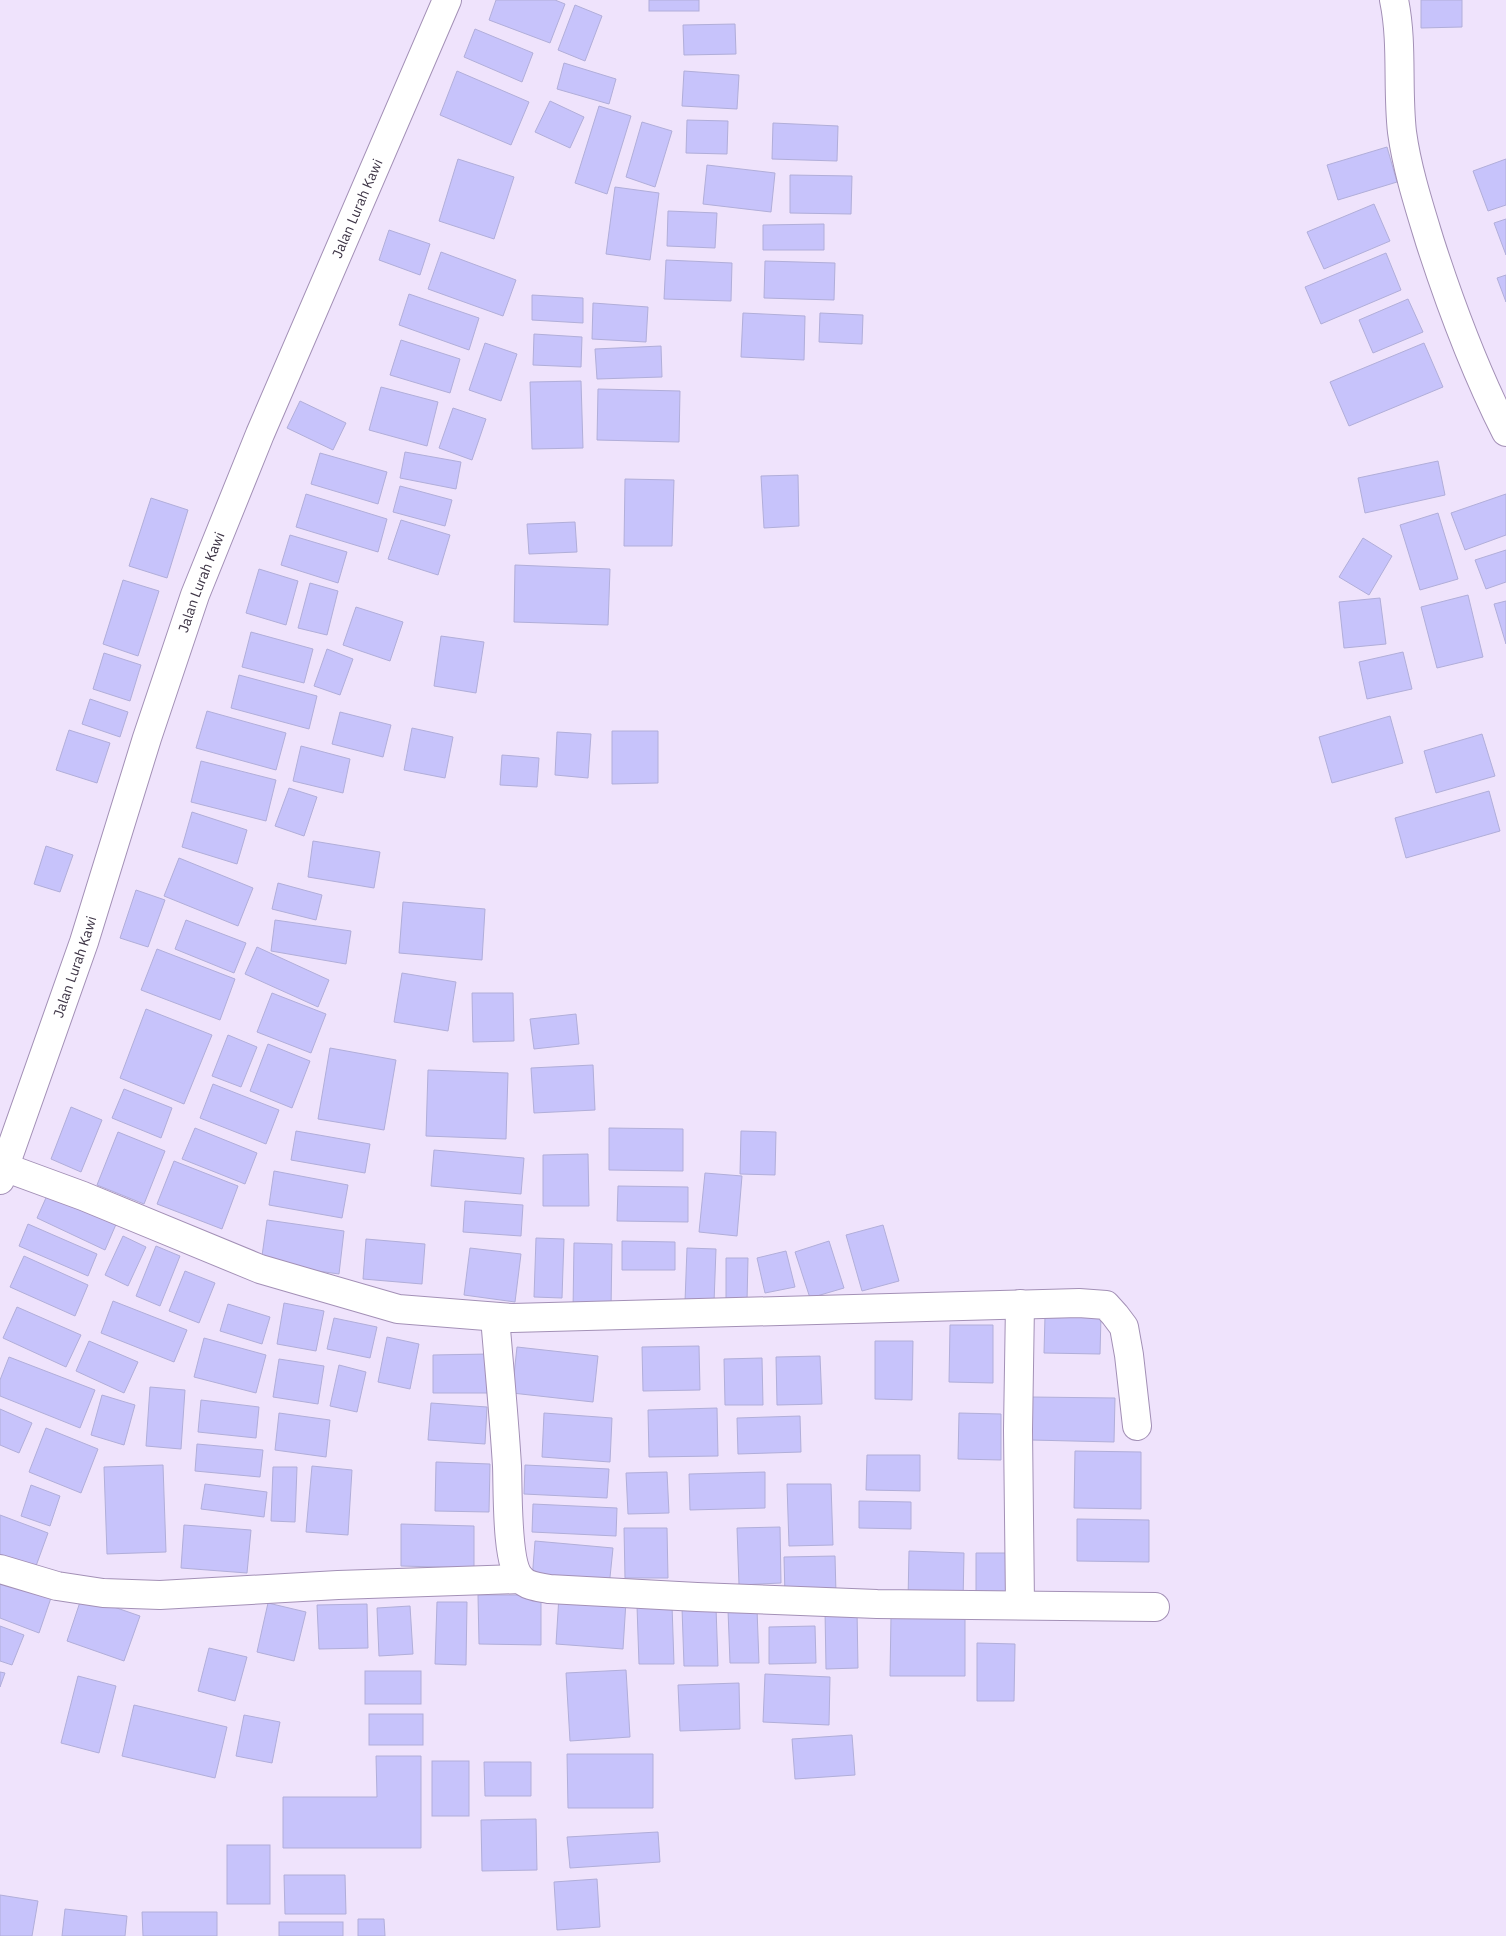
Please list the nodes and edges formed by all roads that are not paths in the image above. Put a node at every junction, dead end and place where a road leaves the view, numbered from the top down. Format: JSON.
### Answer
{"nodes":[{"id":1,"x":448,"y":0,"type":"edge"},
{"id":2,"x":1394,"y":0,"type":"edge"},
{"id":3,"x":1506,"y":432,"type":"edge"},
{"id":4,"x":2,"y":1173,"type":"edge"},
{"id":5,"x":1020,"y":1304,"type":"junction"},
{"id":6,"x":496,"y":1317,"type":"junction"},
{"id":7,"x":1137,"y":1426,"type":"dead end"},
{"id":8,"x":0,"y":1569,"type":"edge"},
{"id":9,"x":521,"y":1579,"type":"junction"},
{"id":10,"x":1020,"y":1604,"type":"junction"},
{"id":11,"x":1155,"y":1607,"type":"dead end"}],
"edges":[{"from":1,"to":4,"type":"street","name":"Jalan Lurah Kawi"},
{"from":2,"to":3,"type":"street"},
{"from":4,"to":6,"type":"street"},
{"from":5,"to":6,"type":"street"},
{"from":5,"to":7,"type":"street"},
{"from":5,"to":10,"type":"street"},
{"from":6,"to":9,"type":"street"},
{"from":8,"to":9,"type":"street"},
{"from":9,"to":10,"type":"street"},
{"from":10,"to":11,"type":"street"}]}
